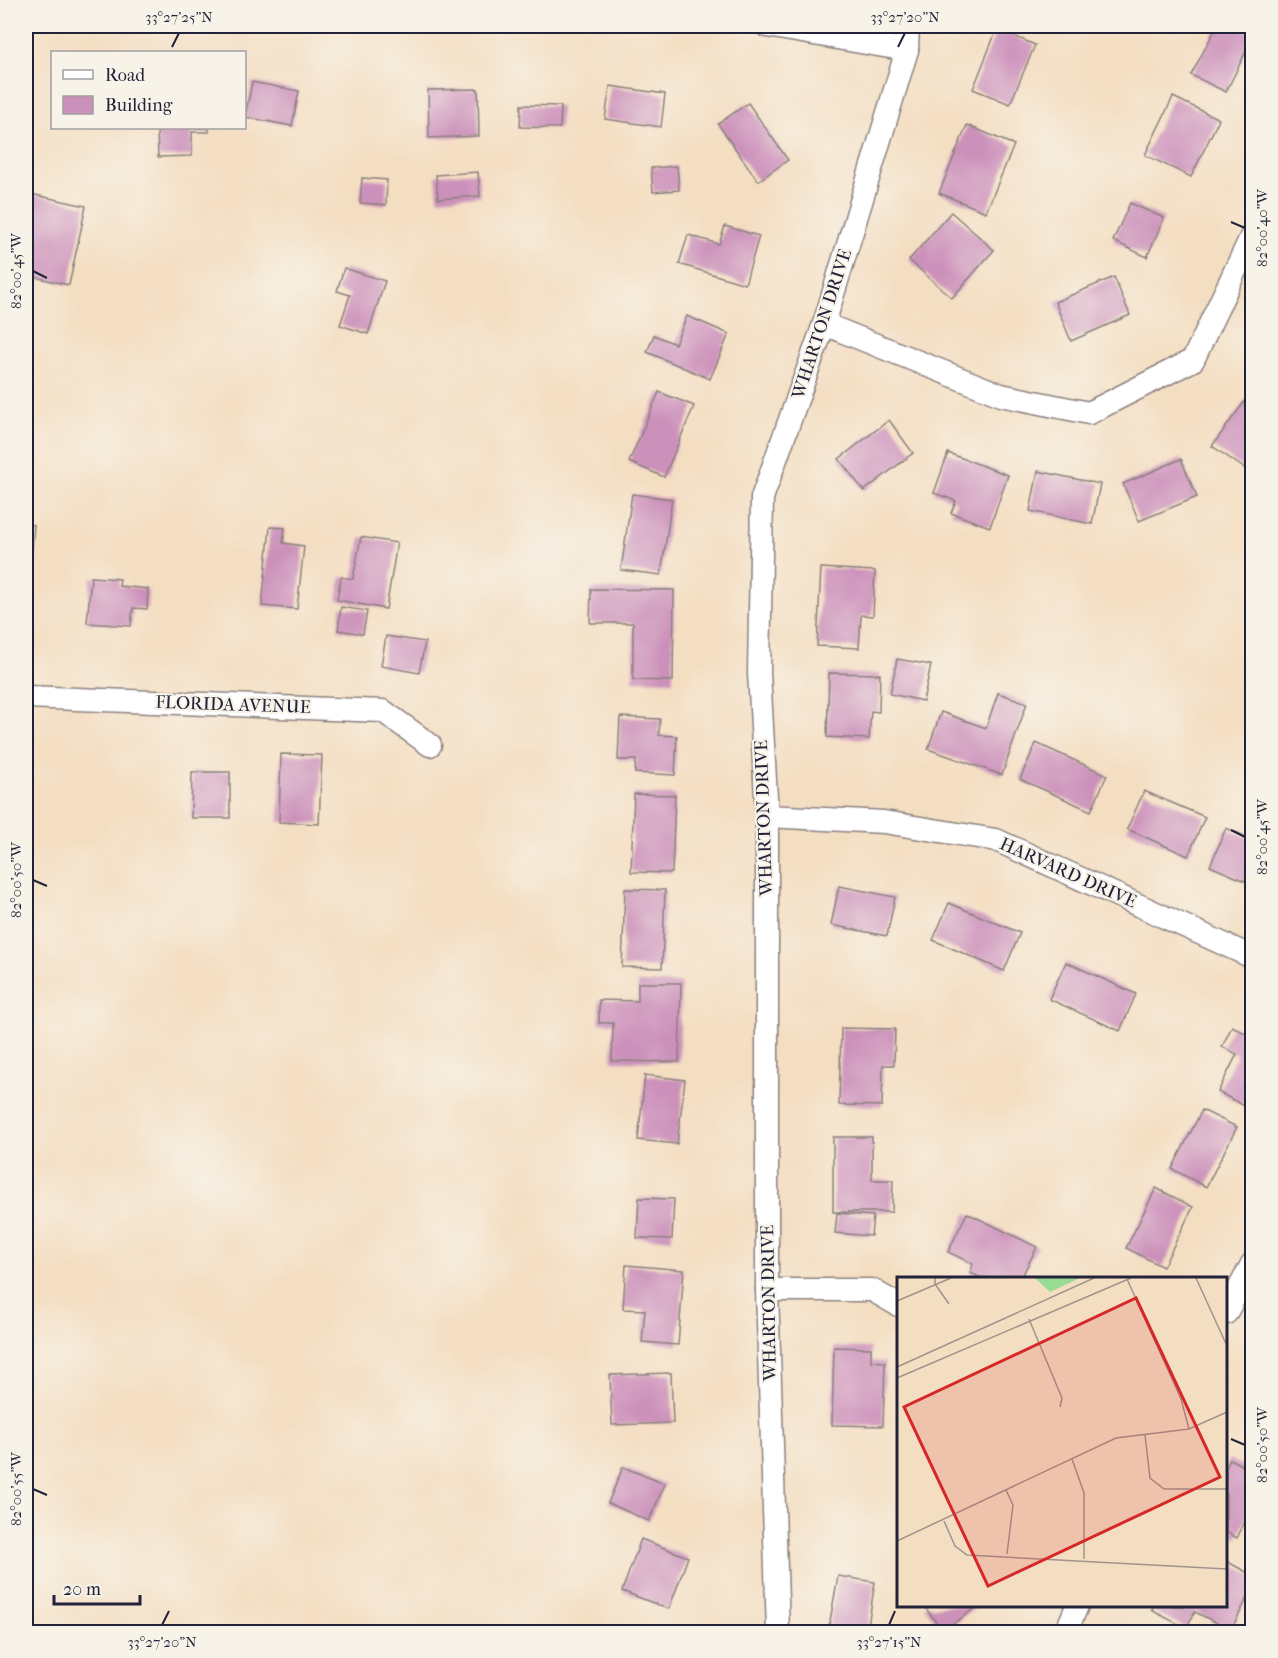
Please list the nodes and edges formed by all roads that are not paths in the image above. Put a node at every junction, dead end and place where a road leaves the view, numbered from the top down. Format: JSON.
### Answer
{"nodes":[{"id":1,"x":766,"y":26,"type":"edge"},
{"id":2,"x":908,"y":26,"type":"edge"},
{"id":3,"x":907,"y":50,"type":"junction"},
{"id":4,"x":1252,"y":235,"type":"edge"},
{"id":5,"x":824,"y":324,"type":"junction"},
{"id":6,"x":26,"y":697,"type":"edge"},
{"id":7,"x":430,"y":745,"type":"dead end"},
{"id":8,"x":767,"y":816,"type":"junction"},
{"id":9,"x":1252,"y":957,"type":"edge"},
{"id":10,"x":1252,"y":1264,"type":"edge"},
{"id":11,"x":767,"y":1290,"type":"junction"},
{"id":12,"x":897,"y":1304,"type":"edge"},
{"id":13,"x":1227,"y":1311,"type":"edge"},
{"id":14,"x":1076,"y":1607,"type":"edge"},
{"id":15,"x":778,"y":1632,"type":"edge"},
{"id":16,"x":1066,"y":1632,"type":"edge"}],
"edges":[{"from":1,"to":3,"type":"street"},
{"from":2,"to":3,"type":"street","name":"WHARTON DRIVE"},
{"from":3,"to":5,"type":"street","name":"WHARTON DRIVE"},
{"from":4,"to":5,"type":"street"},
{"from":5,"to":8,"type":"street","name":"WHARTON DRIVE"},
{"from":6,"to":7,"type":"street","name":"FLORIDA AVENUE"},
{"from":8,"to":9,"type":"street","name":"HARVARD DRIVE"},
{"from":8,"to":11,"type":"street","name":"WHARTON DRIVE"},
{"from":10,"to":13,"type":"street"},
{"from":11,"to":12,"type":"street"},
{"from":11,"to":15,"type":"street","name":"WHARTON DRIVE"},
{"from":14,"to":16,"type":"street"}]}
